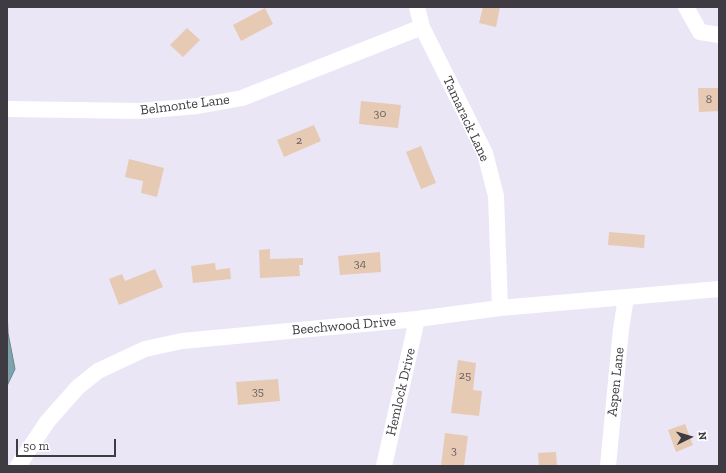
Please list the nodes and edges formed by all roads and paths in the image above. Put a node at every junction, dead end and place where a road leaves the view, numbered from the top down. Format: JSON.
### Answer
{"nodes":[{"id":1,"x":416,"y":7,"type":"edge"},
{"id":2,"x":686,"y":7,"type":"edge"},
{"id":3,"x":422,"y":27,"type":"junction"},
{"id":4,"x":719,"y":35,"type":"edge"},
{"id":5,"x":7,"y":109,"type":"edge"},
{"id":6,"x":719,"y":289,"type":"edge"},
{"id":7,"x":626,"y":298,"type":"junction"},
{"id":8,"x":500,"y":308,"type":"junction"},
{"id":9,"x":417,"y":319,"type":"junction"},
{"id":10,"x":18,"y":466,"type":"edge"},
{"id":11,"x":384,"y":466,"type":"edge"},
{"id":12,"x":608,"y":466,"type":"edge"}],
"edges":[{"from":1,"to":3,"type":"street","name":"Tamarack Lane"},
{"from":2,"to":4,"type":"street"},
{"from":3,"to":5,"type":"street","name":"Belmonte Lane"},
{"from":3,"to":8,"type":"street","name":"Tamarack Lane"},
{"from":6,"to":7,"type":"street","name":"Beechwood Drive"},
{"from":7,"to":8,"type":"street","name":"Beechwood Drive"},
{"from":7,"to":12,"type":"street","name":"Aspen Lane"},
{"from":8,"to":9,"type":"street","name":"Beechwood Drive"},
{"from":9,"to":10,"type":"street","name":"Beechwood Drive"},
{"from":9,"to":11,"type":"street","name":"Hemlock Drive"}]}
